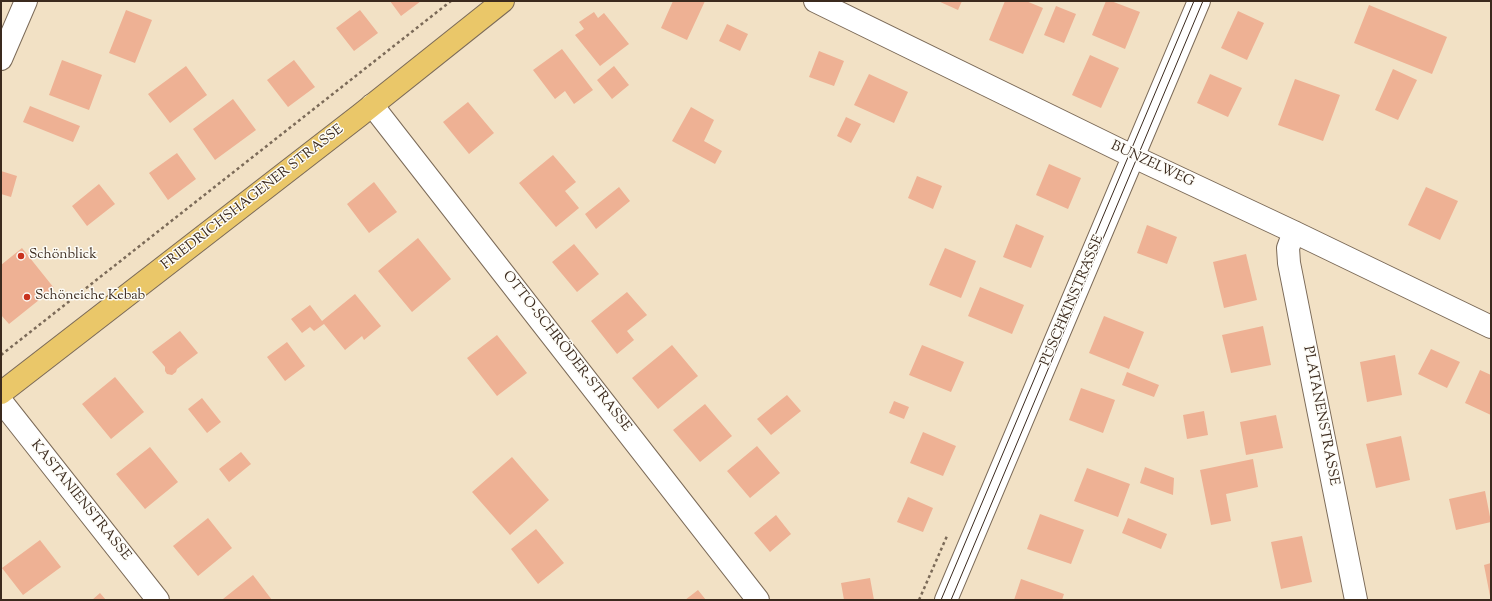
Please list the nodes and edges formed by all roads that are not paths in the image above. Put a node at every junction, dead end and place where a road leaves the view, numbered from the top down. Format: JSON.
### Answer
{"nodes":[{"id":1,"x":26,"y":1,"type":"edge"},
{"id":2,"x":503,"y":1,"type":"edge"},
{"id":3,"x":815,"y":1,"type":"edge"},
{"id":4,"x":1199,"y":1,"type":"edge"},
{"id":5,"x":1,"y":59,"type":"edge"},
{"id":6,"x":372,"y":105,"type":"junction"},
{"id":7,"x":1133,"y":157,"type":"junction"},
{"id":8,"x":1294,"y":232,"type":"junction"},
{"id":9,"x":1491,"y":327,"type":"edge"},
{"id":10,"x":1,"y":393,"type":"edge"},
{"id":11,"x":1,"y":401,"type":"edge"},
{"id":12,"x":158,"y":600,"type":"edge"},
{"id":13,"x":758,"y":600,"type":"edge"},
{"id":14,"x":946,"y":600,"type":"edge"},
{"id":15,"x":1356,"y":600,"type":"edge"}],
"edges":[{"from":1,"to":5,"type":"street"},
{"from":2,"to":6,"type":"main road","name":"FRIEDRICHSHAGENER STRASSE"},
{"from":3,"to":7,"type":"street","name":"BUNZELWEG"},
{"from":4,"to":7,"type":"street","name":"PUSCHKINSTRASSE"},
{"from":6,"to":10,"type":"main road","name":"FRIEDRICHSHAGENER STRASSE"},
{"from":6,"to":13,"type":"street","name":"OTTO-SCHRÖDER-STRASSE"},
{"from":7,"to":8,"type":"street","name":"BUNZELWEG"},
{"from":7,"to":14,"type":"street","name":"PUSCHKINSTRASSE"},
{"from":8,"to":9,"type":"street","name":"BUNZELWEG"},
{"from":8,"to":15,"type":"street","name":"PLATANENSTRASSE"},
{"from":11,"to":12,"type":"street","name":"KASTANIENSTRASSE"}]}
